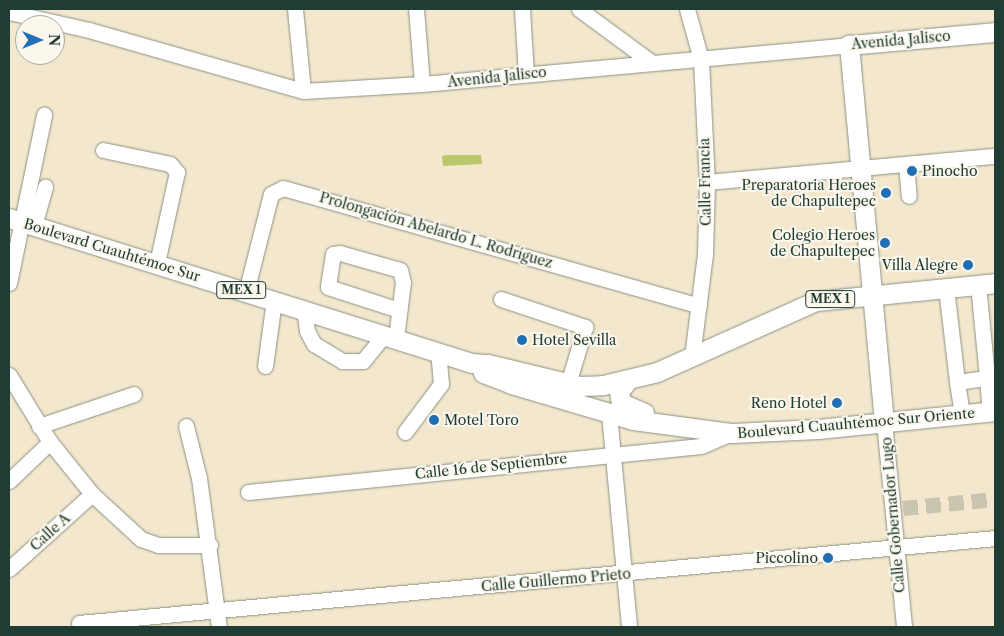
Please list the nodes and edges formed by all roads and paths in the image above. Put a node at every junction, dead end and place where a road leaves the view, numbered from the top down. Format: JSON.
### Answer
{"nodes":[{"id":1,"x":295,"y":9,"type":"edge"},
{"id":2,"x":416,"y":9,"type":"edge"},
{"id":3,"x":522,"y":9,"type":"edge"},
{"id":4,"x":578,"y":9,"type":"edge"},
{"id":5,"x":687,"y":9,"type":"edge"},
{"id":6,"x":9,"y":12,"type":"edge"},
{"id":7,"x":995,"y":32,"type":"edge"},
{"id":8,"x":849,"y":45,"type":"junction"},
{"id":9,"x":701,"y":60,"type":"junction"},
{"id":10,"x":651,"y":62,"type":"junction"},
{"id":11,"x":526,"y":74,"type":"junction"},
{"id":12,"x":422,"y":84,"type":"junction"},
{"id":13,"x":303,"y":92,"type":"junction"},
{"id":14,"x":44,"y":115,"type":"dead end"},
{"id":15,"x":103,"y":150,"type":"dead end"},
{"id":16,"x":995,"y":156,"type":"edge"},
{"id":17,"x":906,"y":164,"type":"junction"},
{"id":18,"x":861,"y":169,"type":"junction"},
{"id":19,"x":707,"y":182,"type":"junction"},
{"id":20,"x":909,"y":196,"type":"dead end"},
{"id":21,"x":22,"y":222,"type":"edge"},
{"id":22,"x":157,"y":263,"type":"junction"},
{"id":23,"x":9,"y":283,"type":"edge"},
{"id":24,"x":987,"y":284,"type":"edge"},
{"id":25,"x":946,"y":288,"type":"junction"},
{"id":26,"x":246,"y":292,"type":"junction"},
{"id":27,"x":872,"y":294,"type":"junction"},
{"id":28,"x":502,"y":299,"type":"dead end"},
{"id":29,"x":274,"y":300,"type":"junction"},
{"id":30,"x":699,"y":306,"type":"junction"},
{"id":31,"x":304,"y":310,"type":"junction"},
{"id":32,"x":400,"y":310,"type":"junction"},
{"id":33,"x":390,"y":336,"type":"junction"},
{"id":34,"x":438,"y":352,"type":"junction"},
{"id":35,"x":692,"y":357,"type":"junction"},
{"id":36,"x":472,"y":364,"type":"junction"},
{"id":37,"x":265,"y":366,"type":"dead end"},
{"id":38,"x":9,"y":375,"type":"edge"},
{"id":39,"x":987,"y":378,"type":"junction"},
{"id":40,"x":628,"y":380,"type":"junction"},
{"id":41,"x":957,"y":382,"type":"junction"},
{"id":42,"x":568,"y":384,"type":"junction"},
{"id":43,"x":134,"y":394,"type":"dead end"},
{"id":44,"x":993,"y":412,"type":"edge"},
{"id":45,"x":609,"y":414,"type":"junction"},
{"id":46,"x":962,"y":414,"type":"junction"},
{"id":47,"x":884,"y":422,"type":"junction"},
{"id":48,"x":658,"y":425,"type":"junction"},
{"id":49,"x":39,"y":426,"type":"junction"},
{"id":50,"x":186,"y":426,"type":"dead end"},
{"id":51,"x":405,"y":432,"type":"dead end"},
{"id":52,"x":732,"y":433,"type":"junction"},
{"id":53,"x":50,"y":442,"type":"junction"},
{"id":54,"x":611,"y":454,"type":"junction"},
{"id":55,"x":9,"y":481,"type":"edge"},
{"id":56,"x":248,"y":492,"type":"dead end"},
{"id":57,"x":92,"y":494,"type":"junction"},
{"id":58,"x":995,"y":538,"type":"edge"},
{"id":59,"x":210,"y":545,"type":"junction"},
{"id":60,"x":896,"y":547,"type":"junction"},
{"id":61,"x":9,"y":569,"type":"edge"},
{"id":62,"x":623,"y":573,"type":"junction"},
{"id":63,"x":217,"y":611,"type":"junction"},
{"id":64,"x":79,"y":623,"type":"dead end"},
{"id":65,"x":118,"y":624,"type":"edge"},
{"id":66,"x":219,"y":627,"type":"edge"},
{"id":67,"x":629,"y":627,"type":"edge"},
{"id":68,"x":904,"y":627,"type":"edge"}],
"edges":[{"from":1,"to":13,"type":"street"},
{"from":2,"to":12,"type":"street"},
{"from":3,"to":11,"type":"street"},
{"from":4,"to":10,"type":"street"},
{"from":5,"to":9,"type":"street","name":"Calle Francia"},
{"from":6,"to":13,"type":"street","name":"Avenida Jalisco"},
{"from":7,"to":8,"type":"main road","name":"Avenida Jalisco"},
{"from":8,"to":9,"type":"street","name":"Avenida Jalisco"},
{"from":8,"to":18,"type":"main road","name":"Calle Gobernador Lugo"},
{"from":9,"to":10,"type":"street","name":"Avenida Jalisco"},
{"from":9,"to":19,"type":"street","name":"Calle Francia"},
{"from":10,"to":11,"type":"street","name":"Avenida Jalisco"},
{"from":11,"to":12,"type":"street","name":"Avenida Jalisco"},
{"from":12,"to":13,"type":"street","name":"Avenida Jalisco"},
{"from":14,"to":21,"type":"street"},
{"from":15,"to":22,"type":"street"},
{"from":16,"to":17,"type":"street"},
{"from":17,"to":18,"type":"street"},
{"from":17,"to":20,"type":"street"},
{"from":18,"to":19,"type":"street"},
{"from":18,"to":27,"type":"main road","name":"Calle Gobernador Lugo"},
{"from":19,"to":30,"type":"street","name":"Calle Francia"},
{"from":21,"to":22,"type":"main road","name":"Boulevard Cuauhtémoc Sur","number":"MEX 1"},
{"from":21,"to":23,"type":"street"},
{"from":22,"to":26,"type":"main road","name":"Boulevard Cuauhtémoc Sur","number":"MEX 1"},
{"from":24,"to":25,"type":"main road","number":"MEX 1"},
{"from":24,"to":39,"type":"street"},
{"from":25,"to":27,"type":"main road","number":"MEX 1"},
{"from":25,"to":41,"type":"street"},
{"from":26,"to":29,"type":"main road","name":"Boulevard Cuauhtémoc Sur","number":"MEX 1"},
{"from":26,"to":30,"type":"street","name":"Prolongación Abelardo L. Rodríguez"},
{"from":27,"to":35,"type":"main road","number":"MEX 1"},
{"from":27,"to":47,"type":"main road","name":"Calle Gobernador Lugo"},
{"from":28,"to":42,"type":"street"},
{"from":29,"to":31,"type":"main road","name":"Boulevard Cuauhtémoc Sur","number":"MEX 1"},
{"from":29,"to":37,"type":"street"},
{"from":30,"to":35,"type":"street","name":"Calle Francia"},
{"from":31,"to":33,"type":"main road","name":"Boulevard Cuauhtémoc Sur","number":"MEX 1"},
{"from":31,"to":33,"type":"street"},
{"from":32,"to":32,"type":"street"},
{"from":32,"to":33,"type":"street"},
{"from":33,"to":34,"type":"main road","name":"Boulevard Cuauhtémoc Sur","number":"MEX 1"},
{"from":34,"to":36,"type":"main road","name":"Boulevard Cuauhtémoc Sur","number":"MEX 1"},
{"from":34,"to":51,"type":"street"},
{"from":35,"to":40,"type":"main road","number":"MEX 1"},
{"from":36,"to":42,"type":"main road","name":"Boulevard Cuauhtémoc Sur","number":"MEX 1"},
{"from":36,"to":45,"type":"main road","name":"Boulevard Cuauhtémoc Sur","number":"MEX 1"},
{"from":38,"to":49,"type":"street"},
{"from":39,"to":41,"type":"street"},
{"from":39,"to":44,"type":"street"},
{"from":40,"to":42,"type":"main road","name":"Boulevard Cuauhtémoc Sur","number":"MEX 1"},
{"from":40,"to":48,"type":"main road"},
{"from":41,"to":46,"type":"street"},
{"from":43,"to":49,"type":"street"},
{"from":44,"to":46,"type":"main road","name":"Boulevard Cuauhtémoc Sur Oriente","number":"MEX 1"},
{"from":45,"to":48,"type":"main road","name":"Boulevard Cuauhtémoc Sur","number":"MEX 1"},
{"from":45,"to":54,"type":"street"},
{"from":46,"to":47,"type":"main road","name":"Boulevard Cuauhtémoc Sur Oriente","number":"MEX 1"},
{"from":47,"to":52,"type":"main road","name":"Boulevard Cuauhtémoc Sur Oriente","number":"MEX 1"},
{"from":47,"to":60,"type":"street","name":"Calle Gobernador Lugo"},
{"from":48,"to":52,"type":"main road","name":"Boulevard Cuauhtémoc Sur Oriente","number":"MEX 1"},
{"from":49,"to":53,"type":"street"},
{"from":50,"to":59,"type":"street"},
{"from":52,"to":54,"type":"street","name":"Calle 16 de Septiembre"},
{"from":53,"to":55,"type":"street"},
{"from":53,"to":57,"type":"street"},
{"from":54,"to":56,"type":"street","name":"Calle 16 de Septiembre"},
{"from":54,"to":62,"type":"street"},
{"from":57,"to":59,"type":"street"},
{"from":57,"to":61,"type":"street","name":"Calle A"},
{"from":58,"to":60,"type":"street","name":"Calle Guillermo Prieto"},
{"from":59,"to":63,"type":"street"},
{"from":60,"to":62,"type":"street","name":"Calle Guillermo Prieto"},
{"from":60,"to":68,"type":"street","name":"Calle Gobernador Lugo"},
{"from":62,"to":63,"type":"street","name":"Calle Guillermo Prieto"},
{"from":62,"to":67,"type":"street"},
{"from":63,"to":65,"type":"street","name":"Calle Guillermo Prieto"},
{"from":63,"to":66,"type":"street"},
{"from":64,"to":65,"type":"street","name":"Calle Guillermo Prieto"}]}
